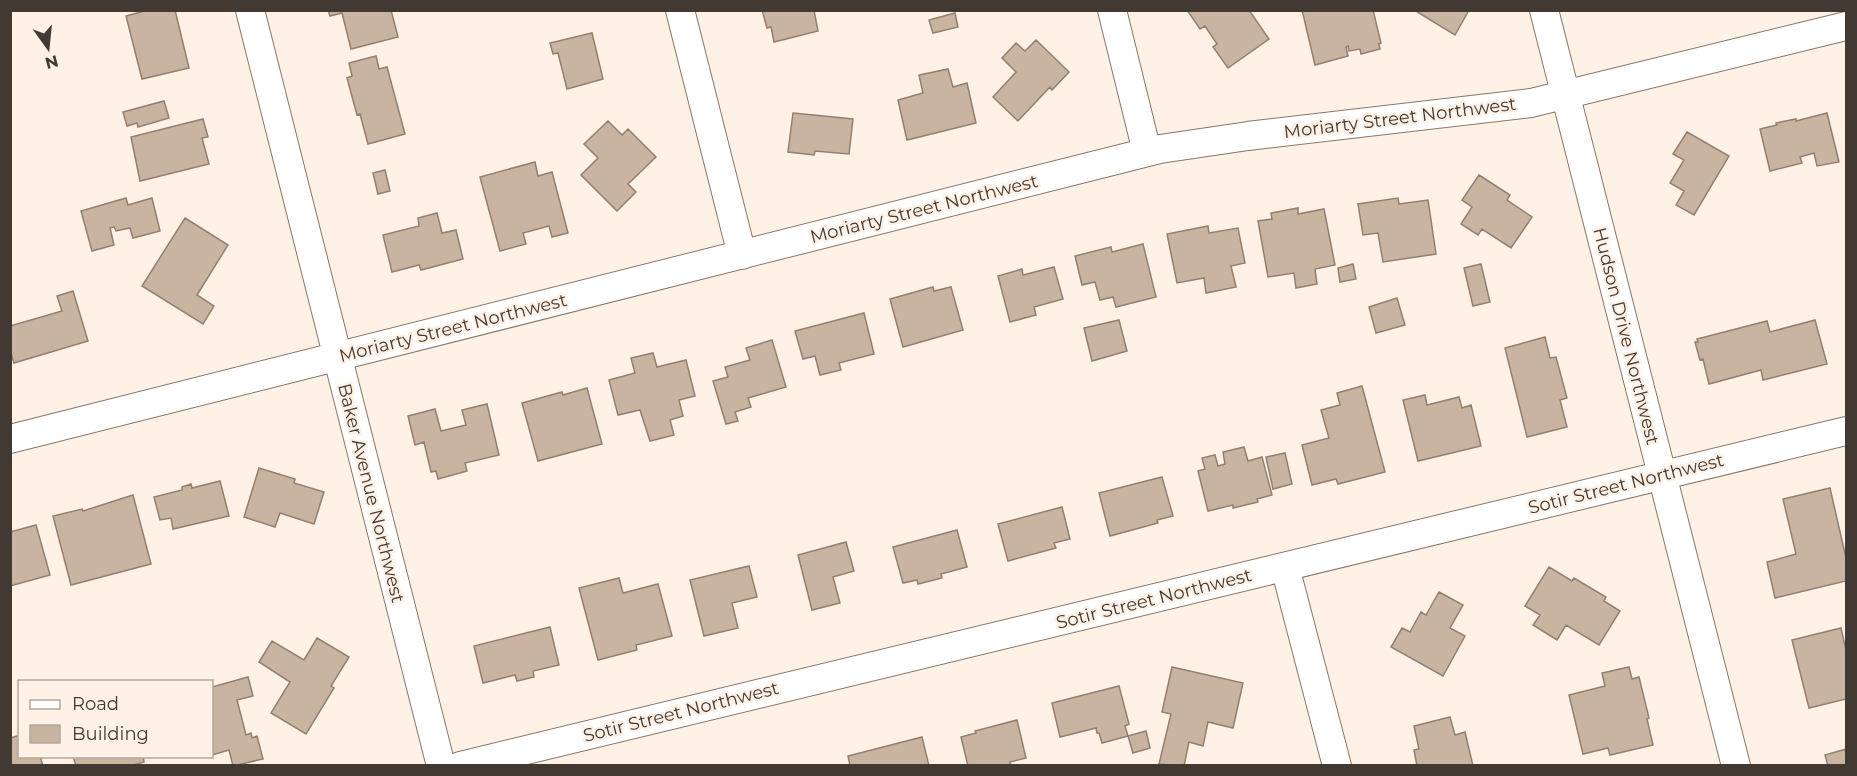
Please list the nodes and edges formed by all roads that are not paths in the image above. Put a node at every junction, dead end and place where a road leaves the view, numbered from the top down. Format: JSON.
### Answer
{"nodes":[{"id":1,"x":250,"y":10,"type":"edge"},
{"id":2,"x":680,"y":10,"type":"edge"},
{"id":3,"x":1112,"y":10,"type":"edge"},
{"id":4,"x":1544,"y":10,"type":"edge"},
{"id":5,"x":1846,"y":26,"type":"edge"},
{"id":6,"x":1565,"y":95,"type":"junction"},
{"id":7,"x":1148,"y":152,"type":"junction"},
{"id":8,"x":742,"y":255,"type":"junction"},
{"id":9,"x":337,"y":357,"type":"junction"},
{"id":10,"x":1846,"y":431,"type":"edge"},
{"id":11,"x":10,"y":439,"type":"edge"},
{"id":12,"x":1662,"y":476,"type":"junction"},
{"id":13,"x":1285,"y":567,"type":"junction"},
{"id":14,"x":441,"y":765,"type":"edge"},
{"id":15,"x":460,"y":765,"type":"edge"},
{"id":16,"x":1336,"y":765,"type":"edge"},
{"id":17,"x":1736,"y":765,"type":"edge"}],
"edges":[{"from":1,"to":9,"type":"street","name":"Baker Avenue Northwest"},
{"from":2,"to":8,"type":"street"},
{"from":3,"to":7,"type":"street"},
{"from":4,"to":6,"type":"street","name":"Hudson Drive Northwest"},
{"from":5,"to":6,"type":"street","name":"Moriarty Street Northwest"},
{"from":6,"to":7,"type":"street","name":"Moriarty Street Northwest"},
{"from":6,"to":12,"type":"street","name":"Hudson Drive Northwest"},
{"from":7,"to":8,"type":"street","name":"Moriarty Street Northwest"},
{"from":8,"to":9,"type":"street","name":"Moriarty Street Northwest"},
{"from":9,"to":11,"type":"street","name":"Moriarty Street Northwest"},
{"from":9,"to":14,"type":"street","name":"Baker Avenue Northwest"},
{"from":10,"to":12,"type":"street","name":"Sotir Street Northwest"},
{"from":12,"to":13,"type":"street","name":"Sotir Street Northwest"},
{"from":12,"to":17,"type":"street","name":"Hudson Drive Northwest"},
{"from":13,"to":15,"type":"street","name":"Sotir Street Northwest"},
{"from":13,"to":16,"type":"street"}]}
